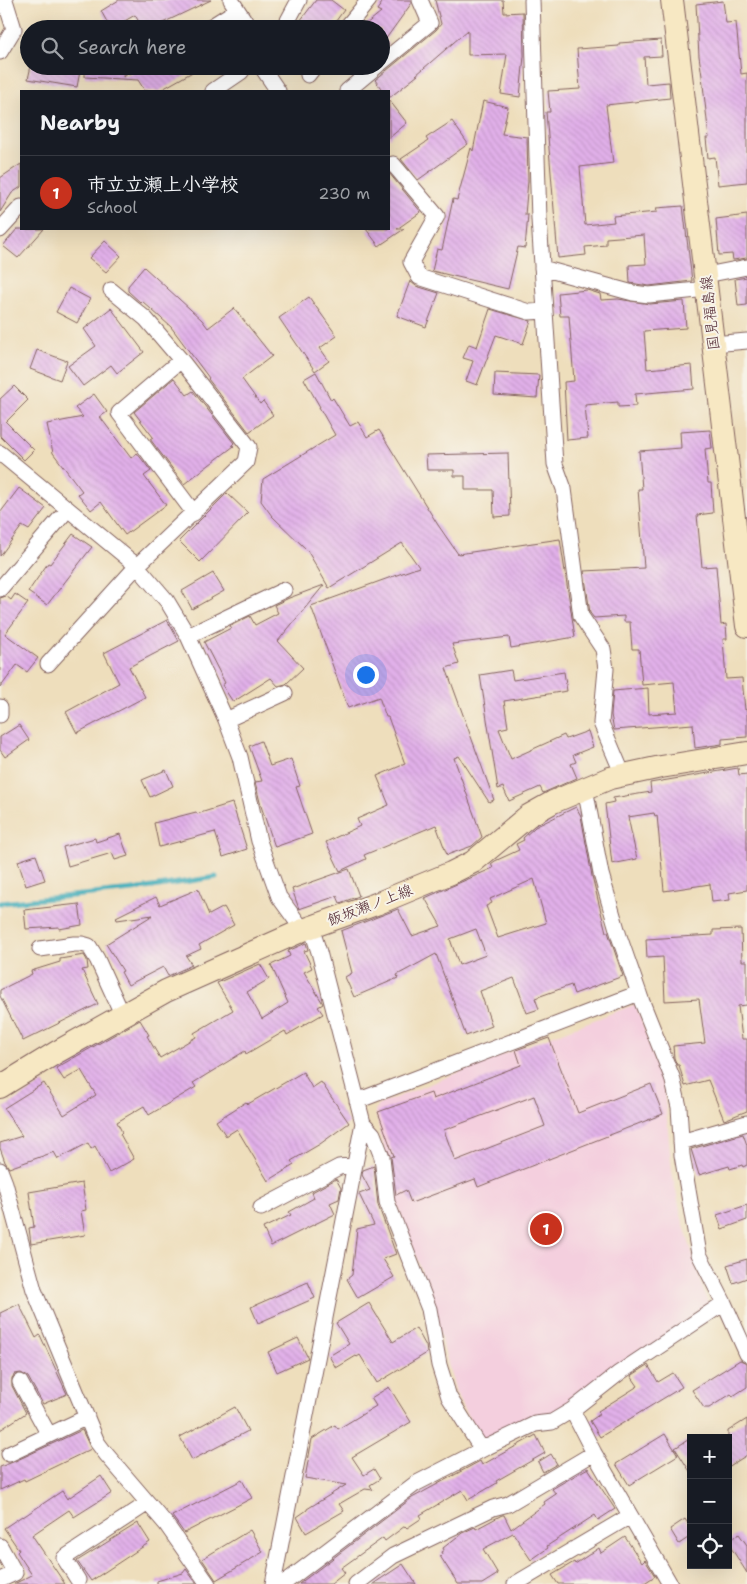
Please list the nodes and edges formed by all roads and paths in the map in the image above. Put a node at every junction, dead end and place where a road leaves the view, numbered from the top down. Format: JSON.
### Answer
{"nodes":[{"id":1,"x":5,"y":0,"type":"edge"},
{"id":2,"x":299,"y":0,"type":"edge"},
{"id":3,"x":369,"y":0,"type":"edge"},
{"id":4,"x":420,"y":0,"type":"edge"},
{"id":5,"x":532,"y":0,"type":"edge"},
{"id":6,"x":672,"y":0,"type":"edge"},
{"id":7,"x":234,"y":5,"type":"edge"},
{"id":8,"x":217,"y":20,"type":"edge"},
{"id":9,"x":244,"y":20,"type":"edge"},
{"id":10,"x":288,"y":20,"type":"edge"},
{"id":11,"x":352,"y":20,"type":"edge"},
{"id":12,"x":0,"y":52,"type":"edge"},
{"id":13,"x":390,"y":56,"type":"edge"},
{"id":14,"x":237,"y":75,"type":"edge"},
{"id":15,"x":267,"y":75,"type":"edge"},
{"id":16,"x":366,"y":75,"type":"edge"},
{"id":17,"x":214,"y":90,"type":"edge"},
{"id":18,"x":277,"y":90,"type":"edge"},
{"id":19,"x":348,"y":90,"type":"edge"},
{"id":20,"x":393,"y":164,"type":"dead end"},
{"id":21,"x":20,"y":208,"type":"edge"},
{"id":22,"x":0,"y":230,"type":"edge"},
{"id":23,"x":747,"y":267,"type":"edge"},
{"id":24,"x":542,"y":268,"type":"junction"},
{"id":25,"x":706,"y":282,"type":"junction"},
{"id":26,"x":111,"y":290,"type":"dead end"},
{"id":27,"x":545,"y":311,"type":"junction"},
{"id":28,"x":747,"y":341,"type":"edge"},
{"id":29,"x":713,"y":344,"type":"junction"},
{"id":30,"x":181,"y":360,"type":"junction"},
{"id":31,"x":3,"y":461,"type":"edge"},
{"id":32,"x":68,"y":509,"type":"junction"},
{"id":33,"x":194,"y":513,"type":"junction"},
{"id":34,"x":137,"y":566,"type":"junction"},
{"id":35,"x":0,"y":589,"type":"edge"},
{"id":36,"x":284,"y":590,"type":"dead end"},
{"id":37,"x":747,"y":626,"type":"edge"},
{"id":38,"x":188,"y":636,"type":"junction"},
{"id":39,"x":48,"y":664,"type":"dead end"},
{"id":40,"x":284,"y":693,"type":"dead end"},
{"id":41,"x":0,"y":707,"type":"edge"},
{"id":42,"x":0,"y":715,"type":"edge"},
{"id":43,"x":226,"y":720,"type":"junction"},
{"id":44,"x":747,"y":753,"type":"edge"},
{"id":45,"x":623,"y":775,"type":"junction"},
{"id":46,"x":585,"y":788,"type":"junction"},
{"id":47,"x":307,"y":928,"type":"junction"},
{"id":48,"x":40,"y":949,"type":"dead end"},
{"id":49,"x":639,"y":993,"type":"junction"},
{"id":50,"x":123,"y":1016,"type":"junction"},
{"id":51,"x":0,"y":1087,"type":"edge"},
{"id":52,"x":357,"y":1101,"type":"junction"},
{"id":53,"x":362,"y":1123,"type":"junction"},
{"id":54,"x":747,"y":1123,"type":"edge"},
{"id":55,"x":681,"y":1142,"type":"junction"},
{"id":56,"x":354,"y":1165,"type":"junction"},
{"id":57,"x":0,"y":1170,"type":"edge"},
{"id":58,"x":262,"y":1208,"type":"dead end"},
{"id":59,"x":724,"y":1303,"type":"junction"},
{"id":60,"x":747,"y":1354,"type":"edge"},
{"id":61,"x":20,"y":1382,"type":"dead end"},
{"id":62,"x":572,"y":1410,"type":"junction"},
{"id":63,"x":87,"y":1417,"type":"junction"},
{"id":64,"x":49,"y":1435,"type":"junction"},
{"id":65,"x":486,"y":1447,"type":"junction"},
{"id":66,"x":594,"y":1453,"type":"junction"},
{"id":67,"x":9,"y":1454,"type":"dead end"},
{"id":68,"x":148,"y":1503,"type":"junction"},
{"id":69,"x":630,"y":1516,"type":"junction"},
{"id":70,"x":0,"y":1546,"type":"edge"},
{"id":71,"x":0,"y":1580,"type":"edge"},
{"id":72,"x":78,"y":1580,"type":"dead end"},
{"id":73,"x":208,"y":1584,"type":"edge"},
{"id":74,"x":273,"y":1584,"type":"edge"},
{"id":75,"x":283,"y":1584,"type":"edge"},
{"id":76,"x":356,"y":1584,"type":"edge"},
{"id":77,"x":515,"y":1584,"type":"edge"},
{"id":78,"x":670,"y":1584,"type":"edge"}],
"edges":[{"from":1,"to":12,"type":"street"},
{"from":2,"to":10,"type":"street"},
{"from":3,"to":11,"type":"street"},
{"from":4,"to":13,"type":"street"},
{"from":5,"to":24,"type":"street"},
{"from":6,"to":25,"type":"main road","name":"国見福島線"},
{"from":7,"to":8,"type":"street"},
{"from":7,"to":9,"type":"street"},
{"from":14,"to":17,"type":"street"},
{"from":15,"to":18,"type":"street"},
{"from":16,"to":19,"type":"street"},
{"from":20,"to":27,"type":"street"},
{"from":21,"to":22,"type":"street"},
{"from":23,"to":25,"type":"street"},
{"from":24,"to":25,"type":"street"},
{"from":24,"to":27,"type":"street"},
{"from":25,"to":29,"type":"main road","name":"国見福島線"},
{"from":26,"to":30,"type":"street"},
{"from":27,"to":45,"type":"street"},
{"from":28,"to":29,"type":"street"},
{"from":29,"to":37,"type":"main road","name":"国見福島線"},
{"from":30,"to":33,"type":"street"},
{"from":30,"to":33,"type":"street"},
{"from":31,"to":32,"type":"street"},
{"from":32,"to":34,"type":"street"},
{"from":32,"to":35,"type":"street"},
{"from":33,"to":34,"type":"street"},
{"from":34,"to":38,"type":"street"},
{"from":34,"to":39,"type":"street"},
{"from":36,"to":38,"type":"street"},
{"from":38,"to":43,"type":"street"},
{"from":40,"to":43,"type":"street"},
{"from":41,"to":42,"type":"street"},
{"from":43,"to":47,"type":"street"},
{"from":44,"to":45,"type":"main road","name":"飯坂瀬ノ上線"},
{"from":45,"to":46,"type":"main road","name":"飯坂瀬ノ上線"},
{"from":46,"to":47,"type":"main road","name":"飯坂瀬ノ上線"},
{"from":46,"to":49,"type":"street"},
{"from":47,"to":50,"type":"main road","name":"飯坂瀬ノ上線"},
{"from":47,"to":52,"type":"street"},
{"from":48,"to":50,"type":"street"},
{"from":49,"to":52,"type":"street"},
{"from":49,"to":55,"type":"street"},
{"from":50,"to":51,"type":"main road","name":"飯坂瀬ノ上線"},
{"from":52,"to":53,"type":"street"},
{"from":53,"to":56,"type":"street"},
{"from":53,"to":65,"type":"street"},
{"from":54,"to":55,"type":"street"},
{"from":55,"to":59,"type":"street"},
{"from":56,"to":58,"type":"street"},
{"from":56,"to":74,"type":"street"},
{"from":57,"to":63,"type":"street"},
{"from":59,"to":60,"type":"street"},
{"from":59,"to":62,"type":"street"},
{"from":61,"to":64,"type":"street"},
{"from":62,"to":65,"type":"street"},
{"from":62,"to":66,"type":"street"},
{"from":63,"to":64,"type":"street"},
{"from":63,"to":68,"type":"street"},
{"from":64,"to":67,"type":"street"},
{"from":65,"to":75,"type":"street"},
{"from":66,"to":69,"type":"street"},
{"from":66,"to":76,"type":"street"},
{"from":68,"to":72,"type":"street"},
{"from":68,"to":73,"type":"street"},
{"from":69,"to":77,"type":"street"},
{"from":69,"to":78,"type":"street"},
{"from":70,"to":71,"type":"street"}]}
